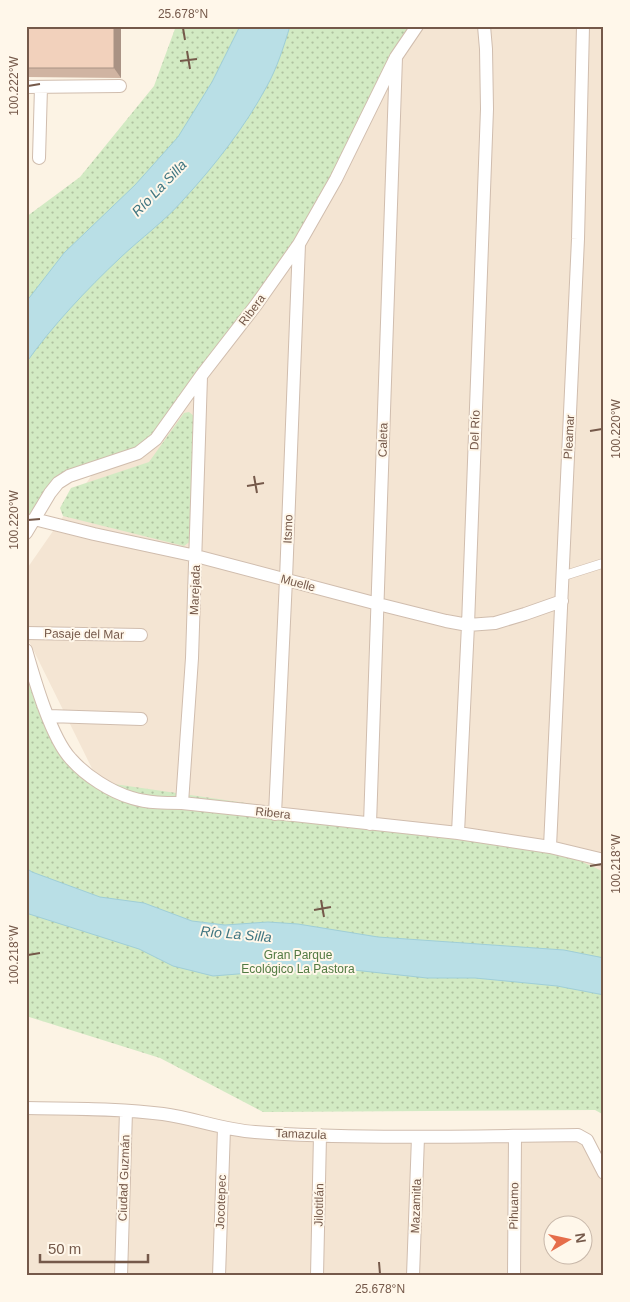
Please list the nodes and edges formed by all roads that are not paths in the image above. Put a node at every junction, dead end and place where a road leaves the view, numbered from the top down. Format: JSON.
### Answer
{"nodes":[{"id":1,"x":417,"y":26,"type":"edge"},
{"id":2,"x":484,"y":26,"type":"edge"},
{"id":3,"x":583,"y":26,"type":"edge"},
{"id":4,"x":396,"y":57,"type":"junction"},
{"id":5,"x":120,"y":86,"type":"dead end"},
{"id":6,"x":26,"y":87,"type":"edge"},
{"id":7,"x":41,"y":87,"type":"junction"},
{"id":8,"x":39,"y":158,"type":"dead end"},
{"id":9,"x":299,"y":244,"type":"junction"},
{"id":10,"x":201,"y":376,"type":"junction"},
{"id":11,"x":34,"y":519,"type":"junction"},
{"id":12,"x":26,"y":533,"type":"edge"},
{"id":13,"x":196,"y":556,"type":"junction"},
{"id":14,"x":604,"y":563,"type":"edge"},
{"id":15,"x":563,"y":576,"type":"junction"},
{"id":16,"x":286,"y":579,"type":"junction"},
{"id":17,"x":562,"y":601,"type":"junction"},
{"id":18,"x":378,"y":604,"type":"junction"},
{"id":19,"x":468,"y":625,"type":"junction"},
{"id":20,"x":26,"y":633,"type":"edge"},
{"id":21,"x":141,"y":635,"type":"dead end"},
{"id":22,"x":26,"y":650,"type":"edge"},
{"id":23,"x":48,"y":716,"type":"junction"},
{"id":24,"x":141,"y":719,"type":"dead end"},
{"id":25,"x":182,"y":803,"type":"junction"},
{"id":26,"x":275,"y":814,"type":"junction"},
{"id":27,"x":370,"y":824,"type":"junction"},
{"id":28,"x":458,"y":833,"type":"junction"},
{"id":29,"x":550,"y":847,"type":"junction"},
{"id":30,"x":604,"y":860,"type":"edge"},
{"id":31,"x":26,"y":1108,"type":"edge"},
{"id":32,"x":126,"y":1111,"type":"junction"},
{"id":33,"x":224,"y":1128,"type":"junction"},
{"id":34,"x":320,"y":1135,"type":"junction"},
{"id":35,"x":515,"y":1136,"type":"junction"},
{"id":36,"x":418,"y":1137,"type":"junction"},
{"id":37,"x":604,"y":1173,"type":"edge"},
{"id":38,"x":121,"y":1276,"type":"edge"},
{"id":39,"x":218,"y":1276,"type":"edge"},
{"id":40,"x":317,"y":1276,"type":"edge"},
{"id":41,"x":413,"y":1276,"type":"edge"},
{"id":42,"x":514,"y":1276,"type":"edge"}],
"edges":[{"from":1,"to":4,"type":"street","name":"Ribera"},
{"from":2,"to":19,"type":"street","name":"Del Río"},
{"from":3,"to":15,"type":"street","name":"Pleamar"},
{"from":4,"to":9,"type":"street","name":"Ribera"},
{"from":4,"to":18,"type":"street","name":"Caleta"},
{"from":5,"to":7,"type":"street"},
{"from":6,"to":7,"type":"street"},
{"from":7,"to":8,"type":"street"},
{"from":9,"to":10,"type":"street","name":"Ribera"},
{"from":9,"to":16,"type":"street","name":"Itsmo"},
{"from":10,"to":11,"type":"street","name":"Ribera"},
{"from":10,"to":13,"type":"street","name":"Marejada"},
{"from":11,"to":12,"type":"street","name":"Ribera"},
{"from":11,"to":13,"type":"street","name":"Muelle"},
{"from":13,"to":16,"type":"street","name":"Muelle"},
{"from":13,"to":25,"type":"street","name":"Marejada"},
{"from":14,"to":15,"type":"street"},
{"from":15,"to":17,"type":"street","name":"Pleamar"},
{"from":16,"to":18,"type":"street","name":"Muelle"},
{"from":16,"to":26,"type":"street","name":"Itsmo"},
{"from":17,"to":19,"type":"street","name":"Muelle"},
{"from":17,"to":29,"type":"street","name":"Pleamar"},
{"from":18,"to":19,"type":"street","name":"Muelle"},
{"from":18,"to":27,"type":"street","name":"Caleta"},
{"from":19,"to":28,"type":"street","name":"Del Río"},
{"from":20,"to":21,"type":"street","name":"Pasaje del Mar"},
{"from":22,"to":23,"type":"street","name":"Ribera"},
{"from":23,"to":24,"type":"street"},
{"from":23,"to":25,"type":"street","name":"Ribera"},
{"from":25,"to":26,"type":"street","name":"Ribera"},
{"from":26,"to":27,"type":"street","name":"Ribera"},
{"from":27,"to":28,"type":"street","name":"Ribera"},
{"from":28,"to":29,"type":"street","name":"Ribera"},
{"from":29,"to":30,"type":"street","name":"Ribera"},
{"from":31,"to":32,"type":"street","name":"Tamazula"},
{"from":32,"to":33,"type":"street","name":"Tamazula"},
{"from":32,"to":38,"type":"street","name":"Ciudad Guzmán"},
{"from":33,"to":34,"type":"street","name":"Tamazula"},
{"from":33,"to":39,"type":"street","name":"Jocotepec"},
{"from":34,"to":36,"type":"street","name":"Tamazula"},
{"from":34,"to":40,"type":"street","name":"Jilotitlán"},
{"from":35,"to":36,"type":"street","name":"Tamazula"},
{"from":35,"to":37,"type":"street","name":"Tamazula"},
{"from":35,"to":42,"type":"street","name":"Pihuamo"},
{"from":36,"to":41,"type":"street","name":"Mazamitla"}]}
